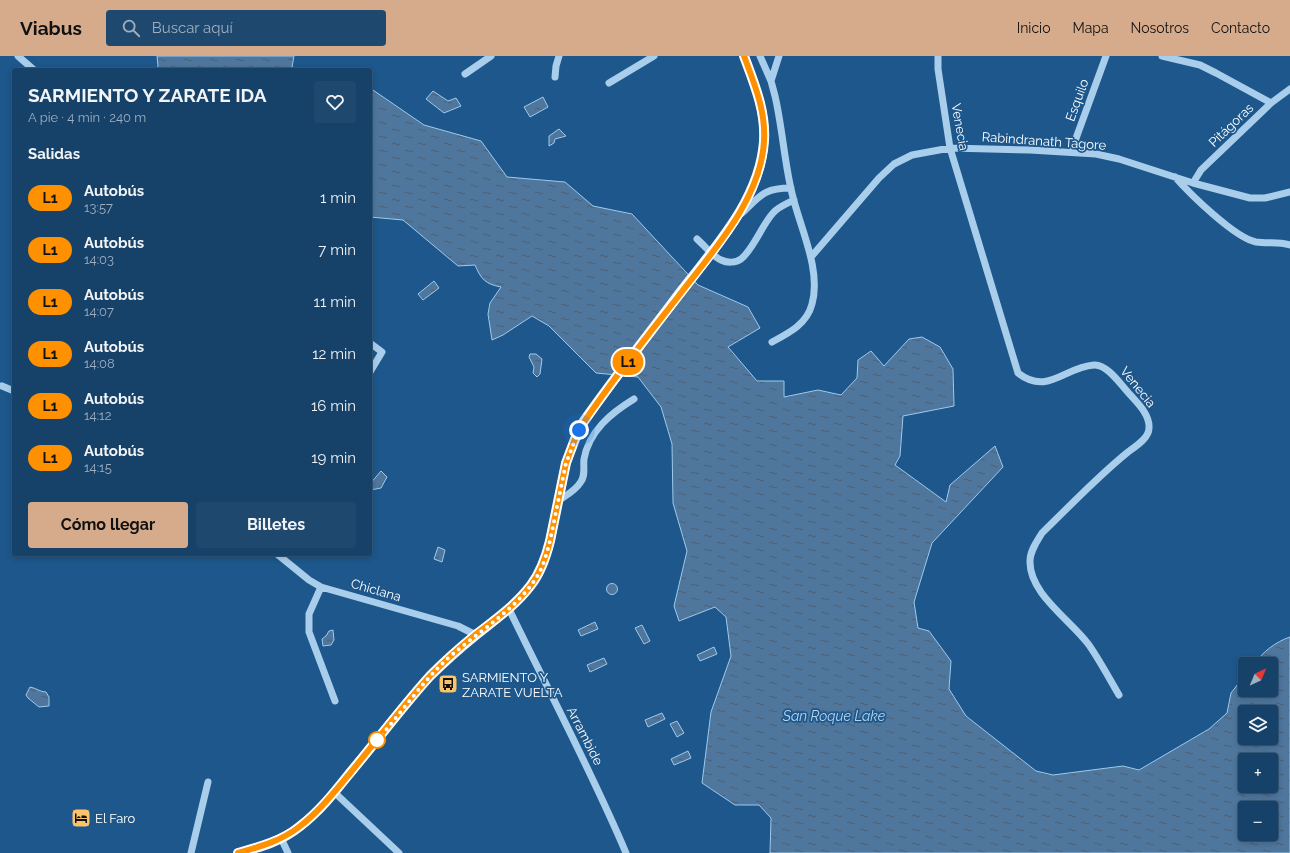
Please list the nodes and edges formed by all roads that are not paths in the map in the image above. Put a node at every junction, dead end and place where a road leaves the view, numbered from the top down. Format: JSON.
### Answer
{"nodes":[{"id":1,"x":18,"y":56,"type":"edge"},
{"id":2,"x":491,"y":56,"type":"edge"},
{"id":3,"x":559,"y":56,"type":"edge"},
{"id":4,"x":654,"y":56,"type":"edge"},
{"id":5,"x":744,"y":56,"type":"edge"},
{"id":6,"x":760,"y":56,"type":"edge"},
{"id":7,"x":779,"y":56,"type":"edge"},
{"id":8,"x":938,"y":56,"type":"edge"},
{"id":9,"x":1106,"y":56,"type":"edge"},
{"id":10,"x":1162,"y":56,"type":"edge"},
{"id":11,"x":32,"y":68,"type":"edge"},
{"id":12,"x":465,"y":74,"type":"dead end"},
{"id":13,"x":556,"y":77,"type":"dead end"},
{"id":14,"x":771,"y":81,"type":"junction"},
{"id":15,"x":609,"y":83,"type":"dead end"},
{"id":16,"x":1290,"y":89,"type":"edge"},
{"id":17,"x":1271,"y":103,"type":"junction"},
{"id":18,"x":950,"y":148,"type":"junction"},
{"id":19,"x":1071,"y":152,"type":"junction"},
{"id":20,"x":1175,"y":177,"type":"junction"},
{"id":21,"x":1193,"y":183,"type":"junction"},
{"id":22,"x":791,"y":188,"type":"junction"},
{"id":23,"x":1290,"y":192,"type":"edge"},
{"id":24,"x":794,"y":200,"type":"junction"},
{"id":25,"x":734,"y":220,"type":"junction"},
{"id":26,"x":698,"y":239,"type":"dead end"},
{"id":27,"x":1290,"y":245,"type":"edge"},
{"id":28,"x":811,"y":257,"type":"junction"},
{"id":29,"x":772,"y":342,"type":"dead end"},
{"id":30,"x":372,"y":344,"type":"edge"},
{"id":31,"x":372,"y":369,"type":"edge"},
{"id":32,"x":2,"y":386,"type":"dead end"},
{"id":33,"x":12,"y":390,"type":"edge"},
{"id":34,"x":634,"y":399,"type":"dead end"},
{"id":35,"x":558,"y":501,"type":"junction"},
{"id":36,"x":279,"y":556,"type":"edge"},
{"id":37,"x":321,"y":587,"type":"junction"},
{"id":38,"x":509,"y":609,"type":"junction"},
{"id":39,"x":476,"y":635,"type":"junction"},
{"id":40,"x":1118,"y":695,"type":"dead end"},
{"id":41,"x":335,"y":701,"type":"dead end"},
{"id":42,"x":208,"y":782,"type":"dead end"},
{"id":43,"x":334,"y":792,"type":"junction"},
{"id":44,"x":282,"y":838,"type":"junction"},
{"id":45,"x":191,"y":853,"type":"edge"},
{"id":46,"x":238,"y":853,"type":"edge"},
{"id":47,"x":288,"y":853,"type":"edge"},
{"id":48,"x":398,"y":853,"type":"edge"},
{"id":49,"x":626,"y":853,"type":"edge"}],
"edges":[{"from":1,"to":11,"type":"street"},
{"from":2,"to":12,"type":"street"},
{"from":3,"to":13,"type":"street"},
{"from":4,"to":15,"type":"street"},
{"from":5,"to":25,"type":"main road"},
{"from":6,"to":14,"type":"street"},
{"from":7,"to":14,"type":"street"},
{"from":8,"to":18,"type":"street","name":"Venecia"},
{"from":9,"to":19,"type":"street","name":"Esquilo"},
{"from":10,"to":17,"type":"street"},
{"from":14,"to":22,"type":"street"},
{"from":16,"to":17,"type":"street","name":"Pitágoras"},
{"from":17,"to":21,"type":"street","name":"Pitágoras"},
{"from":18,"to":19,"type":"street","name":"Rabindranath Tagore"},
{"from":18,"to":28,"type":"street","name":"Rabindranath Tagore"},
{"from":18,"to":40,"type":"street","name":"Venecia"},
{"from":19,"to":20,"type":"street","name":"Rabindranath Tagore"},
{"from":20,"to":21,"type":"street","name":"Rabindranath Tagore"},
{"from":20,"to":27,"type":"street"},
{"from":21,"to":23,"type":"street","name":"Rabindranath Tagore"},
{"from":22,"to":24,"type":"street"},
{"from":22,"to":25,"type":"street"},
{"from":24,"to":26,"type":"street"},
{"from":24,"to":28,"type":"street"},
{"from":25,"to":35,"type":"main road"},
{"from":28,"to":29,"type":"street"},
{"from":30,"to":31,"type":"street"},
{"from":32,"to":33,"type":"street"},
{"from":34,"to":35,"type":"street"},
{"from":35,"to":38,"type":"main road"},
{"from":36,"to":37,"type":"street","name":"Chiclana"},
{"from":37,"to":39,"type":"street","name":"Chiclana"},
{"from":37,"to":41,"type":"street"},
{"from":38,"to":39,"type":"main road"},
{"from":38,"to":49,"type":"street","name":"Arrambide"},
{"from":39,"to":43,"type":"main road"},
{"from":42,"to":45,"type":"street"},
{"from":43,"to":44,"type":"main road"},
{"from":43,"to":48,"type":"street"},
{"from":44,"to":46,"type":"main road"},
{"from":44,"to":47,"type":"street"}]}
